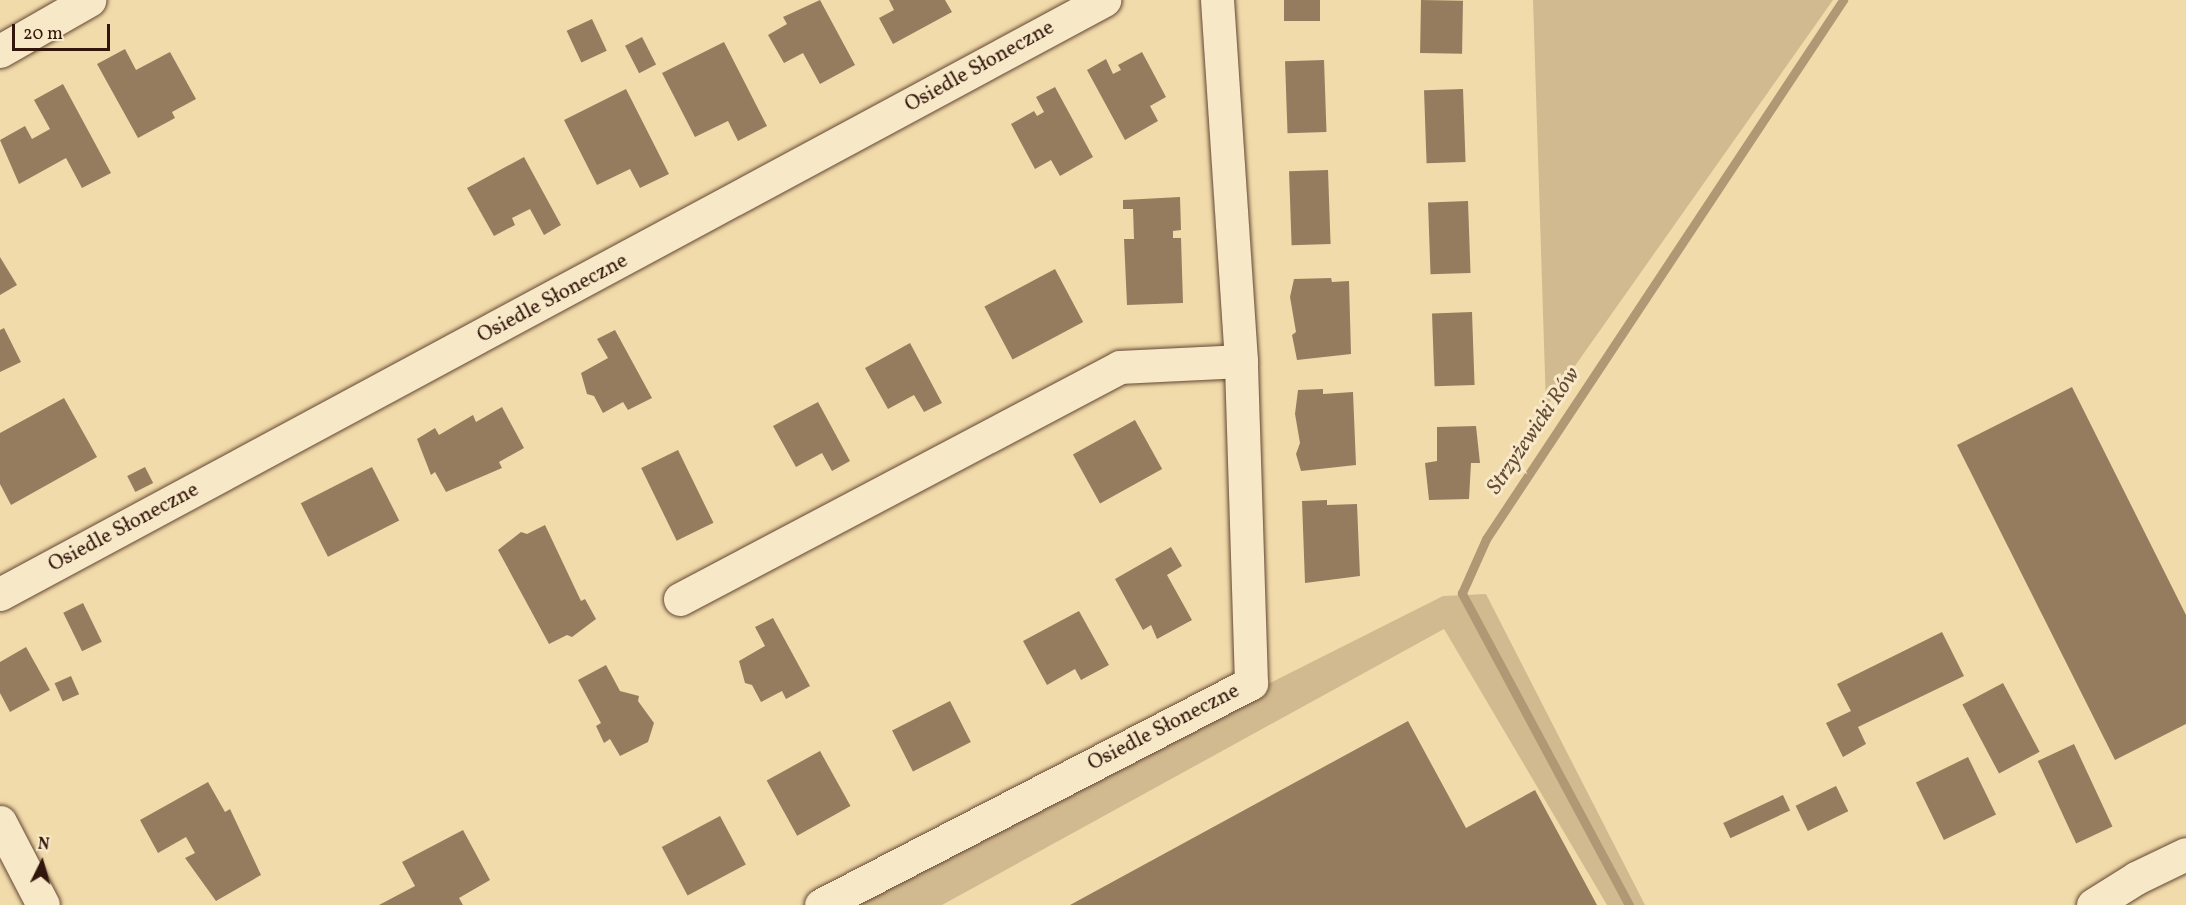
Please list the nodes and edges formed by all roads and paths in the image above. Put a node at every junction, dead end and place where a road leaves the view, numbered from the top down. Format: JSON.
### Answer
{"nodes":[{"id":1,"x":89,"y":0,"type":"edge"},
{"id":2,"x":1104,"y":0,"type":"edge"},
{"id":3,"x":1216,"y":0,"type":"edge"},
{"id":4,"x":0,"y":51,"type":"edge"},
{"id":5,"x":1240,"y":361,"type":"junction"},
{"id":6,"x":0,"y":594,"type":"edge"},
{"id":7,"x":680,"y":599,"type":"dead end"},
{"id":8,"x":0,"y":822,"type":"edge"},
{"id":9,"x":2186,"y":854,"type":"edge"},
{"id":10,"x":43,"y":905,"type":"edge"},
{"id":11,"x":821,"y":905,"type":"edge"},
{"id":12,"x":2093,"y":905,"type":"edge"}],
"edges":[{"from":1,"to":4,"type":"street"},
{"from":2,"to":6,"type":"street","name":"Osiedle Słoneczne"},
{"from":3,"to":5,"type":"street","name":"Osiedle Słoneczne"},
{"from":5,"to":7,"type":"street"},
{"from":5,"to":11,"type":"street","name":"Osiedle Słoneczne"},
{"from":8,"to":10,"type":"street"},
{"from":9,"to":12,"type":"street"}]}
